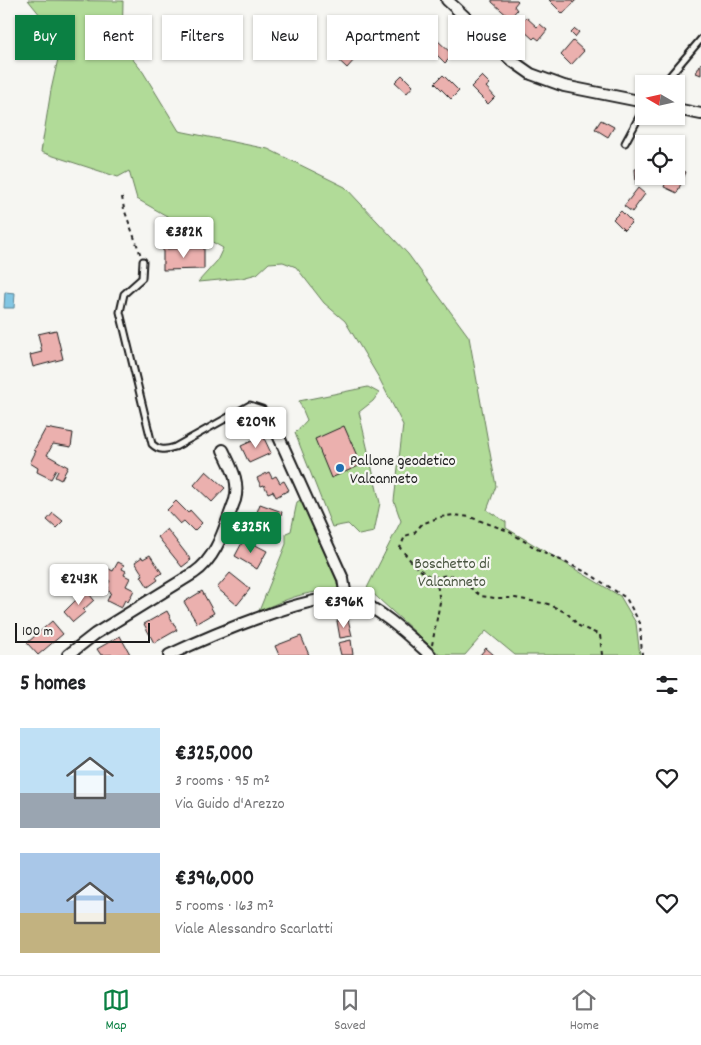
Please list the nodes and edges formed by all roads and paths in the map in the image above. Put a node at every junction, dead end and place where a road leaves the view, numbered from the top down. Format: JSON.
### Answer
{"nodes":[{"id":1,"x":447,"y":0,"type":"edge"},
{"id":2,"x":701,"y":39,"type":"edge"},
{"id":3,"x":671,"y":75,"type":"edge"},
{"id":4,"x":635,"y":100,"type":"edge"},
{"id":5,"x":685,"y":110,"type":"edge"},
{"id":6,"x":701,"y":114,"type":"edge"},
{"id":7,"x":635,"y":125,"type":"edge"},
{"id":8,"x":625,"y":143,"type":"dead end"},
{"id":9,"x":122,"y":197,"type":"dead end"},
{"id":10,"x":143,"y":261,"type":"joint"},
{"id":11,"x":269,"y":415,"type":"joint"},
{"id":12,"x":223,"y":450,"type":"dead end"},
{"id":13,"x":436,"y":577,"type":"junction"},
{"id":14,"x":346,"y":598,"type":"junction"},
{"id":15,"x":430,"y":652,"type":"edge"},
{"id":16,"x":68,"y":655,"type":"edge"},
{"id":17,"x":169,"y":655,"type":"edge"},
{"id":18,"x":602,"y":655,"type":"edge"},
{"id":19,"x":642,"y":655,"type":"edge"}],
"edges":[{"from":1,"to":4,"type":"street"},
{"from":2,"to":3,"type":"lane"},
{"from":5,"to":6,"type":"street"},
{"from":7,"to":8,"type":"lane"},
{"from":9,"to":10,"type":"path"},
{"from":10,"to":11,"type":"lane"},
{"from":11,"to":14,"type":"street"},
{"from":12,"to":16,"type":"street"},
{"from":13,"to":15,"type":"path"},
{"from":13,"to":18,"type":"path"},
{"from":13,"to":19,"type":"path"},
{"from":14,"to":15,"type":"street"},
{"from":14,"to":17,"type":"street"}]}
